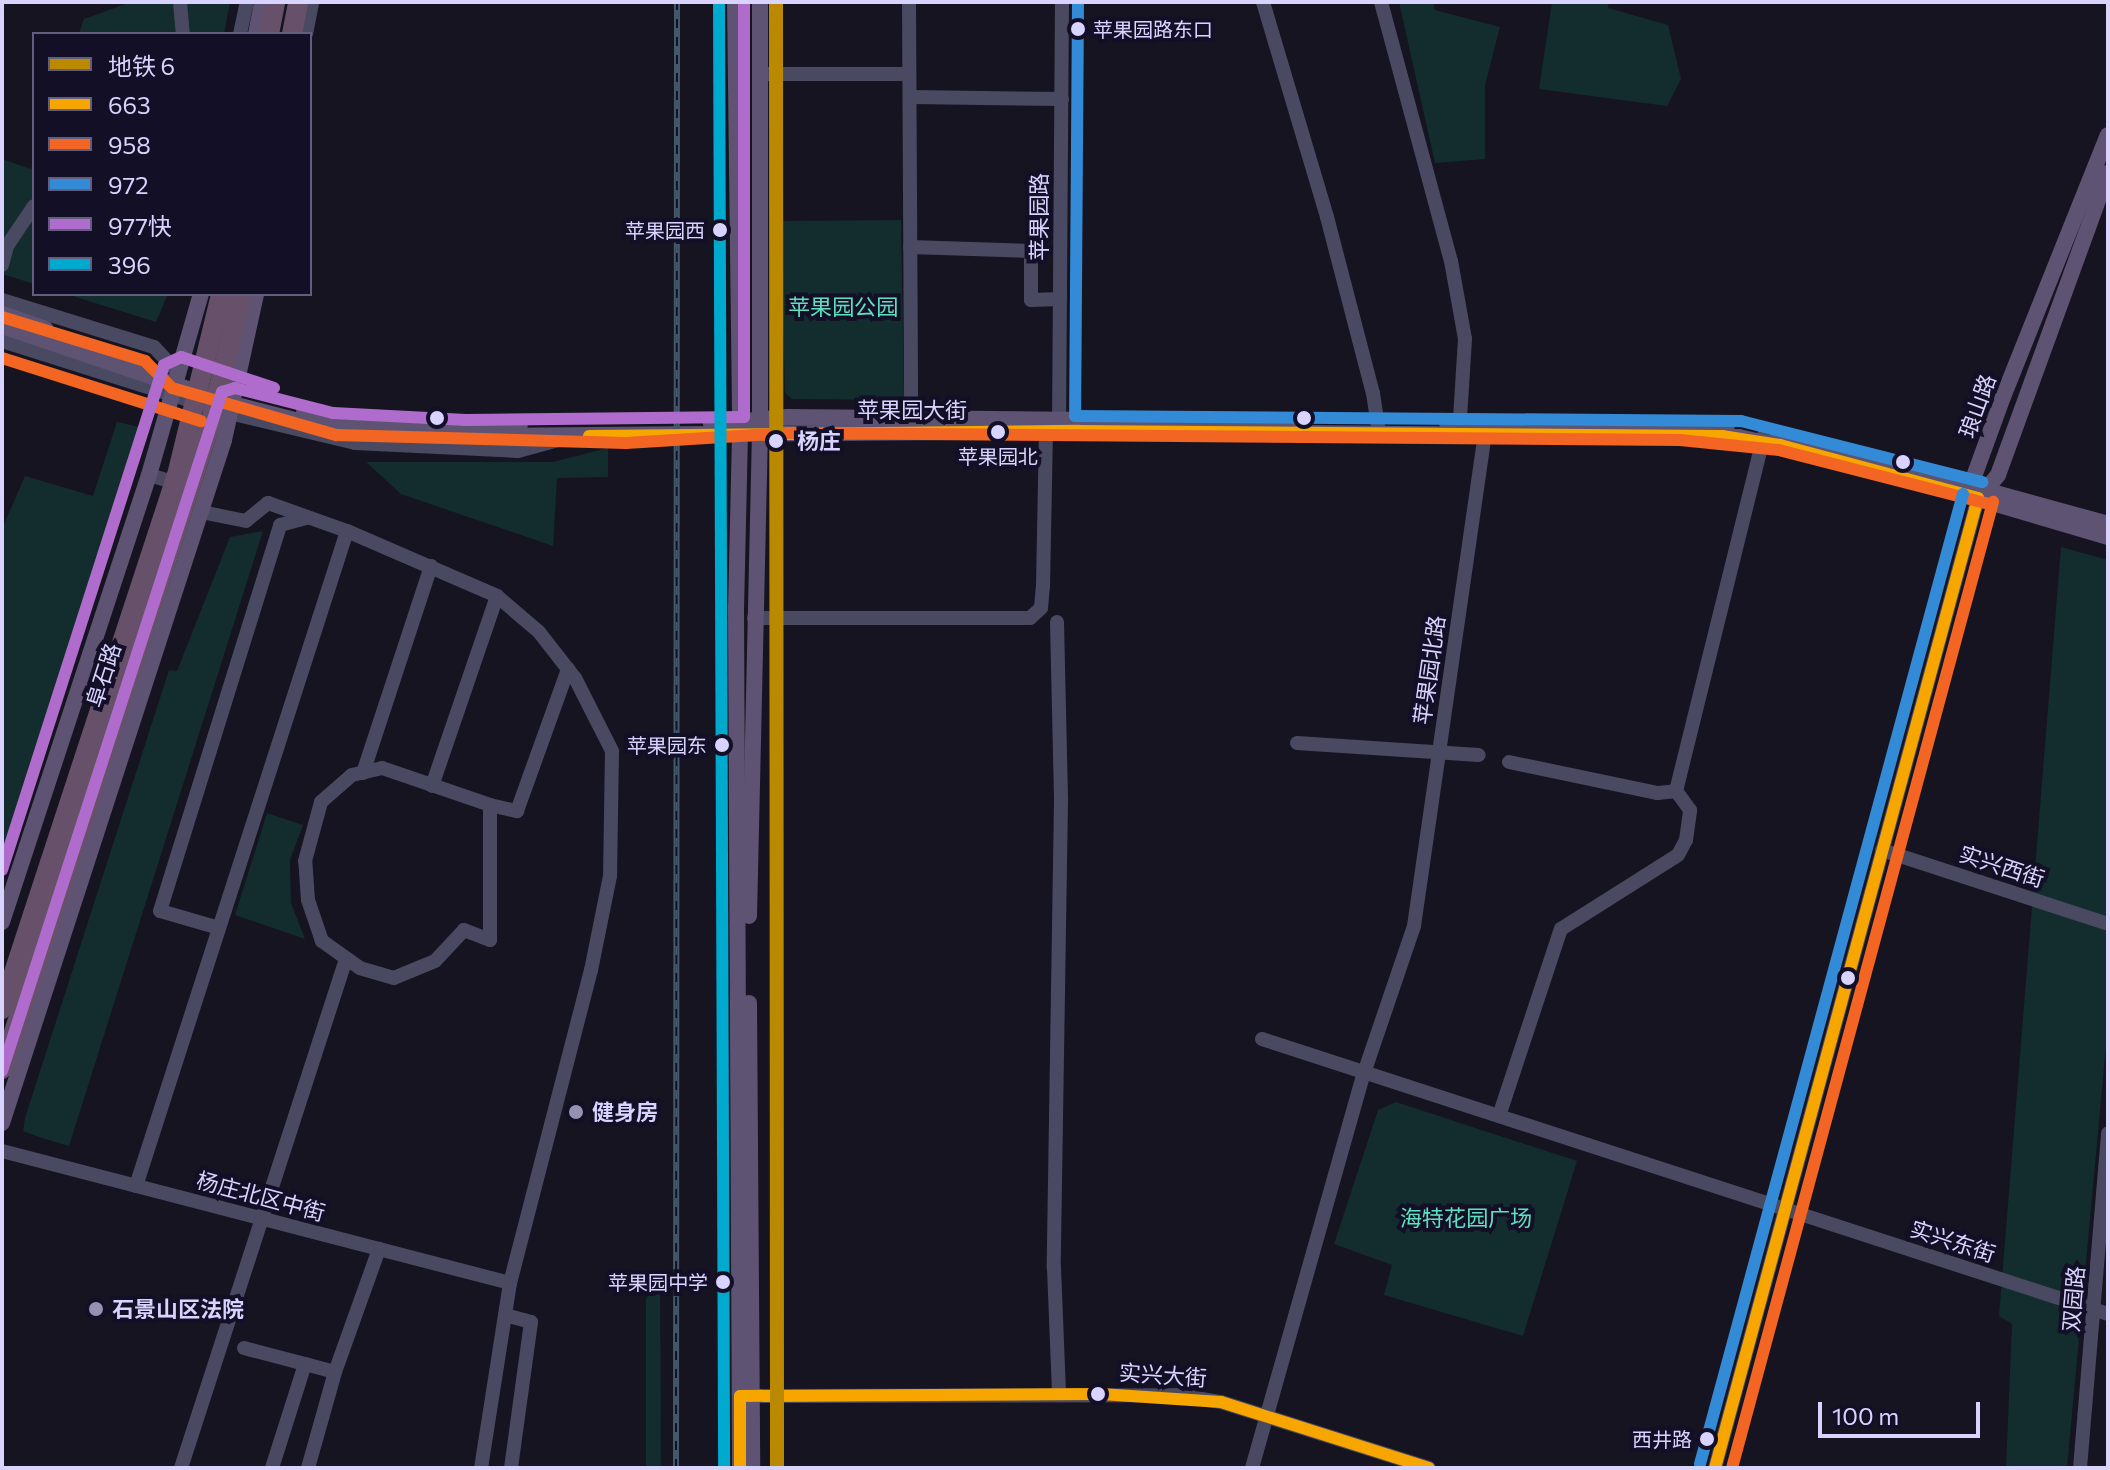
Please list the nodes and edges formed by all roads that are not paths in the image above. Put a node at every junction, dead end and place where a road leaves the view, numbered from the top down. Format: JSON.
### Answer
{"nodes":[{"id":1,"x":180,"y":2,"type":"edge"},
{"id":2,"x":247,"y":2,"type":"edge"},
{"id":3,"x":262,"y":2,"type":"edge"},
{"id":4,"x":275,"y":2,"type":"edge"},
{"id":5,"x":295,"y":2,"type":"edge"},
{"id":6,"x":312,"y":2,"type":"edge"},
{"id":7,"x":735,"y":2,"type":"edge"},
{"id":8,"x":760,"y":2,"type":"edge"},
{"id":9,"x":909,"y":2,"type":"edge"},
{"id":10,"x":1062,"y":2,"type":"edge"},
{"id":11,"x":1263,"y":2,"type":"edge"},
{"id":12,"x":1381,"y":2,"type":"edge"},
{"id":13,"x":183,"y":32,"type":"edge"},
{"id":14,"x":240,"y":32,"type":"edge"},
{"id":15,"x":256,"y":32,"type":"edge"},
{"id":16,"x":269,"y":32,"type":"edge"},
{"id":17,"x":287,"y":32,"type":"edge"},
{"id":18,"x":292,"y":32,"type":"edge"},
{"id":19,"x":306,"y":32,"type":"edge"},
{"id":20,"x":761,"y":74,"type":"junction"},
{"id":21,"x":909,"y":74,"type":"junction"},
{"id":22,"x":910,"y":97,"type":"junction"},
{"id":23,"x":1062,"y":99,"type":"junction"},
{"id":24,"x":2108,"y":135,"type":"edge"},
{"id":25,"x":2104,"y":170,"type":"edge"},
{"id":26,"x":2099,"y":188,"type":"edge"},
{"id":27,"x":32,"y":209,"type":"edge"},
{"id":28,"x":910,"y":247,"type":"junction"},
{"id":29,"x":2,"y":265,"type":"edge"},
{"id":30,"x":200,"y":296,"type":"edge"},
{"id":31,"x":221,"y":296,"type":"edge"},
{"id":32,"x":241,"y":296,"type":"edge"},
{"id":33,"x":256,"y":296,"type":"edge"},
{"id":34,"x":1060,"y":299,"type":"junction"},
{"id":35,"x":2,"y":300,"type":"edge"},
{"id":36,"x":2,"y":314,"type":"edge"},
{"id":37,"x":2,"y":326,"type":"edge"},
{"id":38,"x":2,"y":341,"type":"edge"},
{"id":39,"x":176,"y":384,"type":"junction"},
{"id":40,"x":233,"y":404,"type":"junction"},
{"id":41,"x":911,"y":418,"type":"junction"},
{"id":42,"x":760,"y":427,"type":"junction"},
{"id":43,"x":1055,"y":427,"type":"junction"},
{"id":44,"x":740,"y":428,"type":"junction"},
{"id":45,"x":1378,"y":428,"type":"junction"},
{"id":46,"x":1459,"y":429,"type":"junction"},
{"id":47,"x":1485,"y":435,"type":"junction"},
{"id":48,"x":1764,"y":436,"type":"junction"},
{"id":49,"x":149,"y":475,"type":"junction"},
{"id":50,"x":1980,"y":489,"type":"junction"},
{"id":51,"x":207,"y":492,"type":"junction"},
{"id":52,"x":201,"y":512,"type":"junction"},
{"id":53,"x":307,"y":518,"type":"junction"},
{"id":54,"x":2108,"y":524,"type":"edge"},
{"id":55,"x":347,"y":531,"type":"junction"},
{"id":56,"x":2108,"y":537,"type":"edge"},
{"id":57,"x":431,"y":566,"type":"junction"},
{"id":58,"x":497,"y":596,"type":"junction"},
{"id":59,"x":754,"y":618,"type":"junction"},
{"id":60,"x":1057,"y":622,"type":"dead end"},
{"id":61,"x":568,"y":669,"type":"junction"},
{"id":62,"x":1297,"y":743,"type":"dead end"},
{"id":63,"x":1439,"y":750,"type":"junction"},
{"id":64,"x":1479,"y":755,"type":"dead end"},
{"id":65,"x":1509,"y":762,"type":"dead end"},
{"id":66,"x":363,"y":773,"type":"junction"},
{"id":67,"x":432,"y":786,"type":"junction"},
{"id":68,"x":1676,"y":791,"type":"junction"},
{"id":69,"x":490,"y":805,"type":"junction"},
{"id":70,"x":1882,"y":850,"type":"junction"},
{"id":71,"x":2,"y":922,"type":"edge"},
{"id":72,"x":2108,"y":924,"type":"edge"},
{"id":73,"x":219,"y":928,"type":"junction"},
{"id":74,"x":346,"y":959,"type":"junction"},
{"id":75,"x":2,"y":1009,"type":"edge"},
{"id":76,"x":1262,"y":1039,"type":"dead end"},
{"id":77,"x":2,"y":1069,"type":"edge"},
{"id":78,"x":1364,"y":1073,"type":"junction"},
{"id":79,"x":1499,"y":1116,"type":"junction"},
{"id":80,"x":2,"y":1123,"type":"edge"},
{"id":81,"x":2108,"y":1133,"type":"edge"},
{"id":82,"x":2,"y":1151,"type":"edge"},
{"id":83,"x":136,"y":1186,"type":"junction"},
{"id":84,"x":1785,"y":1209,"type":"junction"},
{"id":85,"x":262,"y":1219,"type":"junction"},
{"id":86,"x":379,"y":1249,"type":"junction"},
{"id":87,"x":510,"y":1283,"type":"junction"},
{"id":88,"x":2101,"y":1312,"type":"edge"},
{"id":89,"x":505,"y":1315,"type":"junction"},
{"id":90,"x":244,"y":1348,"type":"dead end"},
{"id":91,"x":305,"y":1364,"type":"junction"},
{"id":92,"x":335,"y":1372,"type":"junction"},
{"id":93,"x":1059,"y":1395,"type":"junction"},
{"id":94,"x":746,"y":1396,"type":"junction"},
{"id":95,"x":1266,"y":1416,"type":"junction"},
{"id":96,"x":181,"y":1468,"type":"edge"},
{"id":97,"x":272,"y":1468,"type":"edge"},
{"id":98,"x":308,"y":1468,"type":"edge"},
{"id":99,"x":481,"y":1468,"type":"edge"},
{"id":100,"x":511,"y":1468,"type":"edge"},
{"id":101,"x":740,"y":1468,"type":"edge"},
{"id":102,"x":752,"y":1468,"type":"edge"},
{"id":103,"x":1252,"y":1468,"type":"edge"},
{"id":104,"x":1429,"y":1468,"type":"edge"},
{"id":105,"x":1715,"y":1468,"type":"edge"},
{"id":106,"x":2080,"y":1468,"type":"edge"}],
"edges":[{"from":1,"to":13,"type":"street"},
{"from":2,"to":14,"type":"street"},
{"from":3,"to":15,"type":"main road"},
{"from":4,"to":16,"type":"highway"},
{"from":5,"to":17,"type":"main road"},
{"from":5,"to":18,"type":"highway"},
{"from":6,"to":19,"type":"street"},
{"from":7,"to":44,"type":"main road"},
{"from":8,"to":20,"type":"main road"},
{"from":9,"to":21,"type":"street"},
{"from":10,"to":23,"type":"street","name":"苹果园路"},
{"from":11,"to":45,"type":"street"},
{"from":12,"to":46,"type":"street"},
{"from":20,"to":21,"type":"street"},
{"from":20,"to":42,"type":"main road"},
{"from":21,"to":22,"type":"street"},
{"from":22,"to":23,"type":"street"},
{"from":22,"to":28,"type":"street"},
{"from":23,"to":34,"type":"street","name":"苹果园路"},
{"from":24,"to":25,"type":"main road","name":"琅山路"},
{"from":25,"to":26,"type":"main road","name":"琅山路"},
{"from":26,"to":50,"type":"main road","name":"琅山路"},
{"from":27,"to":29,"type":"street"},
{"from":28,"to":34,"type":"street"},
{"from":28,"to":41,"type":"street"},
{"from":30,"to":39,"type":"main road","name":"阜石路"},
{"from":31,"to":75,"type":"highway","name":"阜石路","bridge":true},
{"from":32,"to":77,"type":"highway","name":"阜石路","bridge":true},
{"from":33,"to":40,"type":"main road","name":"阜石路"},
{"from":34,"to":43,"type":"street","name":"苹果园路"},
{"from":35,"to":39,"type":"street"},
{"from":36,"to":39,"type":"main road"},
{"from":37,"to":39,"type":"main road"},
{"from":38,"to":39,"type":"street"},
{"from":39,"to":40,"type":"main road"},
{"from":39,"to":49,"type":"main road","name":"阜石路"},
{"from":40,"to":44,"type":"main road"},
{"from":40,"to":44,"type":"main road"},
{"from":40,"to":51,"type":"main road","name":"阜石路"},
{"from":41,"to":42,"type":"main road","name":"苹果园大街"},
{"from":41,"to":43,"type":"main road","name":"苹果园大街"},
{"from":42,"to":43,"type":"main road","name":"苹果园大街"},
{"from":42,"to":44,"type":"main road"},
{"from":42,"to":59,"type":"main road"},
{"from":43,"to":45,"type":"main road","name":"苹果园大街"},
{"from":43,"to":59,"type":"street","name":"苹果园路"},
{"from":44,"to":94,"type":"main road"},
{"from":45,"to":46,"type":"main road","name":"苹果园大街"},
{"from":46,"to":47,"type":"main road","name":"苹果园大街"},
{"from":46,"to":48,"type":"main road","name":"苹果园大街"},
{"from":47,"to":48,"type":"main road","name":"苹果园大街"},
{"from":47,"to":63,"type":"street","name":"苹果园北路"},
{"from":48,"to":50,"type":"main road","name":"苹果园大街"},
{"from":48,"to":68,"type":"street"},
{"from":49,"to":51,"type":"street"},
{"from":49,"to":71,"type":"main road","name":"阜石路"},
{"from":50,"to":54,"type":"main road","name":"苹果园大街"},
{"from":50,"to":56,"type":"main road","name":"苹果园大街"},
{"from":50,"to":70,"type":"street"},
{"from":51,"to":52,"type":"main road","name":"阜石路"},
{"from":52,"to":53,"type":"street"},
{"from":52,"to":80,"type":"main road","name":"阜石路"},
{"from":53,"to":55,"type":"street"},
{"from":53,"to":73,"type":"street"},
{"from":55,"to":57,"type":"street"},
{"from":55,"to":73,"type":"street"},
{"from":57,"to":58,"type":"street"},
{"from":57,"to":66,"type":"street"},
{"from":58,"to":61,"type":"street"},
{"from":58,"to":67,"type":"street"},
{"from":59,"to":94,"type":"main road"},
{"from":60,"to":93,"type":"street"},
{"from":61,"to":69,"type":"street"},
{"from":61,"to":87,"type":"street"},
{"from":62,"to":63,"type":"street"},
{"from":63,"to":64,"type":"street"},
{"from":63,"to":78,"type":"street","name":"苹果园北路"},
{"from":65,"to":68,"type":"street"},
{"from":66,"to":67,"type":"street"},
{"from":66,"to":74,"type":"street"},
{"from":67,"to":69,"type":"street"},
{"from":68,"to":79,"type":"street"},
{"from":69,"to":74,"type":"street"},
{"from":70,"to":72,"type":"street","name":"实兴西街"},
{"from":70,"to":84,"type":"street"},
{"from":73,"to":83,"type":"street"},
{"from":74,"to":85,"type":"street"},
{"from":76,"to":78,"type":"street","name":"实兴东街"},
{"from":78,"to":79,"type":"street","name":"实兴东街"},
{"from":78,"to":95,"type":"street","name":"苹果园北路"},
{"from":79,"to":84,"type":"street","name":"实兴东街"},
{"from":81,"to":88,"type":"street","name":"双园路"},
{"from":82,"to":83,"type":"street","name":"杨庄北区中街"},
{"from":83,"to":85,"type":"street","name":"杨庄北区中街"},
{"from":84,"to":88,"type":"street","name":"实兴东街"},
{"from":84,"to":105,"type":"street"},
{"from":85,"to":86,"type":"street","name":"杨庄北区中街"},
{"from":85,"to":96,"type":"street"},
{"from":86,"to":87,"type":"street","name":"杨庄北区中街"},
{"from":86,"to":92,"type":"street"},
{"from":87,"to":89,"type":"street"},
{"from":88,"to":106,"type":"street","name":"双园路"},
{"from":89,"to":99,"type":"street"},
{"from":89,"to":100,"type":"street"},
{"from":90,"to":91,"type":"street"},
{"from":91,"to":92,"type":"street"},
{"from":91,"to":97,"type":"street"},
{"from":92,"to":98,"type":"street"},
{"from":93,"to":94,"type":"street","name":"实兴大街"},
{"from":93,"to":95,"type":"street","name":"实兴大街"},
{"from":94,"to":101,"type":"main road"},
{"from":94,"to":102,"type":"main road"},
{"from":95,"to":103,"type":"street","name":"苹果园北路"},
{"from":95,"to":104,"type":"street","name":"实兴大街"}]}
